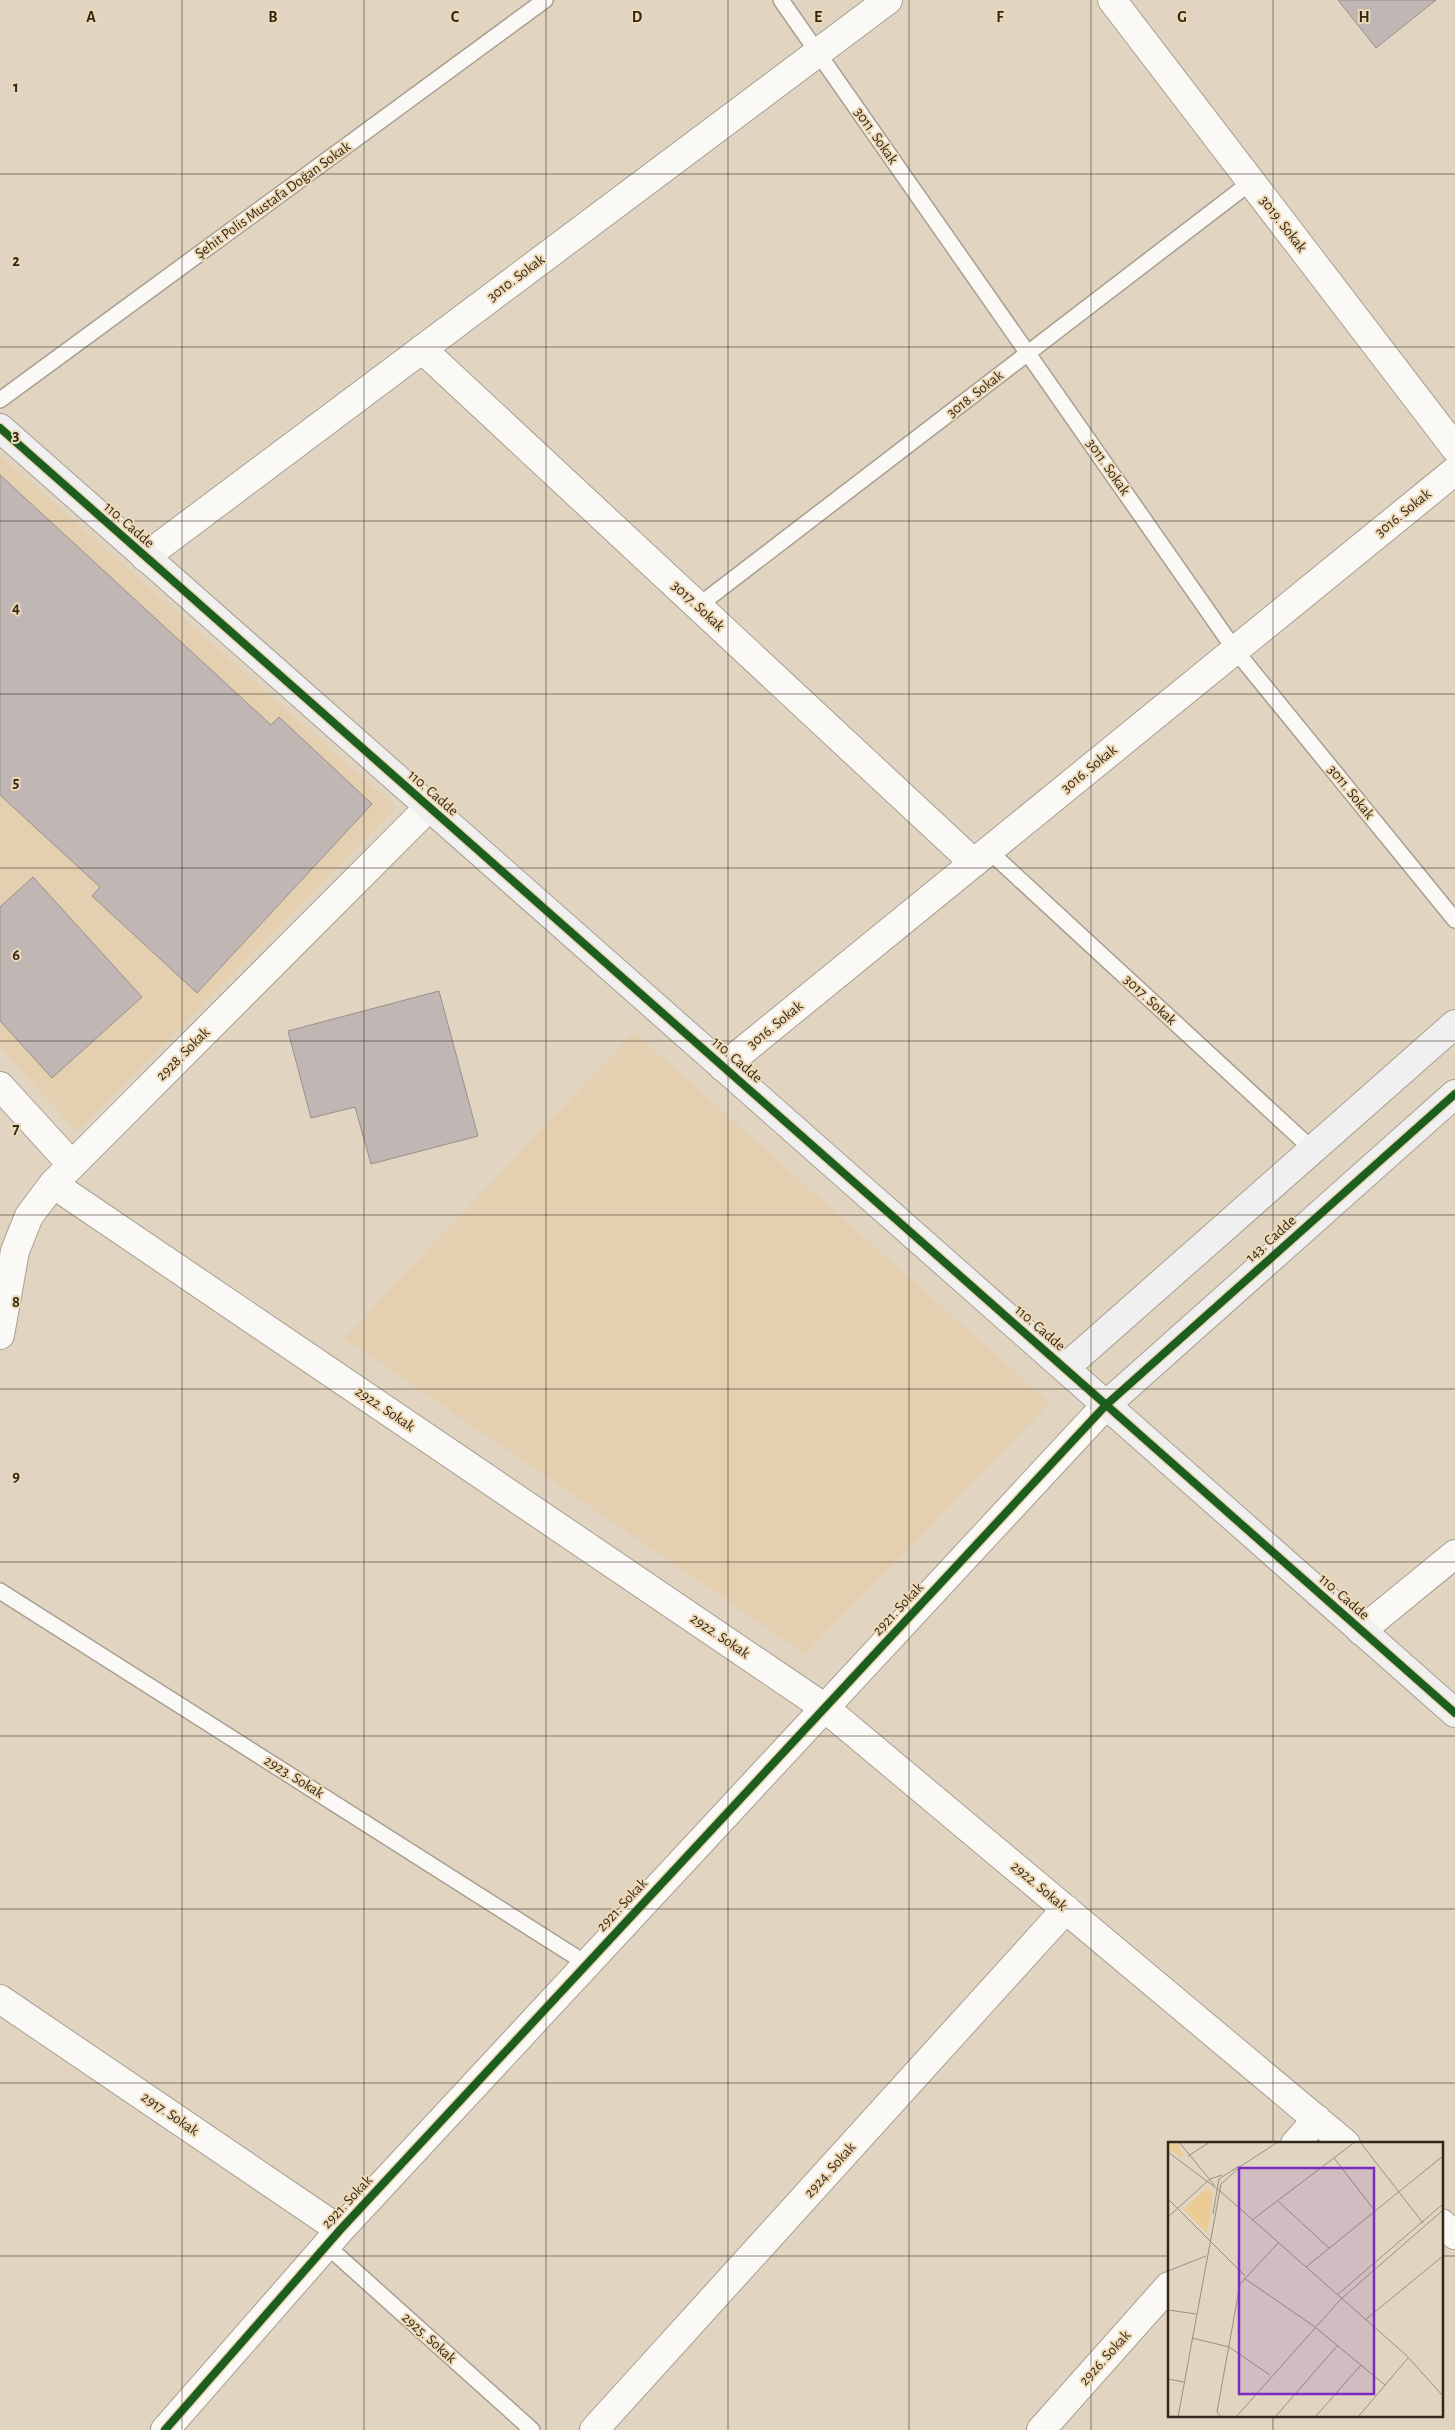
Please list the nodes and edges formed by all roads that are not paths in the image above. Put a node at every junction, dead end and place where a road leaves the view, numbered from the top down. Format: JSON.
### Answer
{"nodes":[{"id":1,"x":545,"y":0,"type":"edge"},
{"id":2,"x":781,"y":0,"type":"edge"},
{"id":3,"x":888,"y":0,"type":"edge"},
{"id":4,"x":1112,"y":0,"type":"edge"},
{"id":5,"x":818,"y":52,"type":"junction"},
{"id":6,"x":1251,"y":182,"type":"junction"},
{"id":7,"x":422,"y":349,"type":"junction"},
{"id":8,"x":1028,"y":353,"type":"junction"},
{"id":9,"x":0,"y":400,"type":"edge"},
{"id":10,"x":0,"y":428,"type":"edge"},
{"id":11,"x":1455,"y":448,"type":"edge"},
{"id":12,"x":1455,"y":471,"type":"edge"},
{"id":13,"x":145,"y":557,"type":"junction"},
{"id":14,"x":698,"y":606,"type":"junction"},
{"id":15,"x":1235,"y":650,"type":"junction"},
{"id":16,"x":429,"y":807,"type":"junction"},
{"id":17,"x":981,"y":857,"type":"junction"},
{"id":18,"x":1455,"y":920,"type":"edge"},
{"id":19,"x":1455,"y":1024,"type":"edge"},
{"id":20,"x":723,"y":1067,"type":"junction"},
{"id":21,"x":0,"y":1086,"type":"edge"},
{"id":22,"x":1455,"y":1094,"type":"edge"},
{"id":23,"x":1312,"y":1149,"type":"junction"},
{"id":24,"x":72,"y":1165,"type":"junction"},
{"id":25,"x":53,"y":1184,"type":"junction"},
{"id":26,"x":0,"y":1336,"type":"edge"},
{"id":27,"x":1065,"y":1368,"type":"junction"},
{"id":28,"x":1106,"y":1405,"type":"junction"},
{"id":29,"x":1455,"y":1554,"type":"edge"},
{"id":30,"x":0,"y":1591,"type":"edge"},
{"id":31,"x":1361,"y":1631,"type":"junction"},
{"id":32,"x":825,"y":1708,"type":"junction"},
{"id":33,"x":1455,"y":1714,"type":"edge"},
{"id":34,"x":1066,"y":1910,"type":"junction"},
{"id":35,"x":587,"y":1964,"type":"junction"},
{"id":36,"x":0,"y":1999,"type":"edge"},
{"id":37,"x":1317,"y":2119,"type":"junction"},
{"id":38,"x":1297,"y":2142,"type":"edge"},
{"id":39,"x":1344,"y":2142,"type":"edge"},
{"id":40,"x":1442,"y":2224,"type":"edge"},
{"id":41,"x":1455,"y":2235,"type":"edge"},
{"id":42,"x":333,"y":2238,"type":"junction"},
{"id":43,"x":1168,"y":2287,"type":"edge"},
{"id":44,"x":165,"y":2430,"type":"edge"},
{"id":45,"x":532,"y":2430,"type":"edge"},
{"id":46,"x":594,"y":2430,"type":"edge"},
{"id":47,"x":1040,"y":2430,"type":"edge"}],
"edges":[{"from":1,"to":9,"type":"lane","name":"Şehit Polis Mustafa Doğan Sokak"},
{"from":2,"to":5,"type":"lane","name":"3011. Sokak"},
{"from":3,"to":5,"type":"street","name":"3010. Sokak"},
{"from":4,"to":6,"type":"street","name":"3019. Sokak"},
{"from":5,"to":7,"type":"street","name":"3010. Sokak"},
{"from":5,"to":8,"type":"lane","name":"3011. Sokak"},
{"from":6,"to":8,"type":"lane","name":"3018. Sokak"},
{"from":6,"to":11,"type":"street","name":"3019. Sokak"},
{"from":7,"to":13,"type":"street","name":"3010. Sokak"},
{"from":7,"to":14,"type":"street","name":"3017. Sokak"},
{"from":8,"to":14,"type":"lane","name":"3018. Sokak"},
{"from":8,"to":15,"type":"lane","name":"3011. Sokak"},
{"from":10,"to":13,"type":"street","name":"110. Cadde"},
{"from":12,"to":15,"type":"street","name":"3016. Sokak"},
{"from":13,"to":16,"type":"street","name":"110. Cadde"},
{"from":14,"to":17,"type":"street","name":"3017. Sokak"},
{"from":15,"to":17,"type":"street","name":"3016. Sokak"},
{"from":15,"to":18,"type":"lane","name":"3011. Sokak"},
{"from":16,"to":20,"type":"street","name":"110. Cadde"},
{"from":16,"to":24,"type":"street","name":"2928. Sokak"},
{"from":17,"to":20,"type":"street","name":"3016. Sokak"},
{"from":17,"to":23,"type":"lane","name":"3017. Sokak"},
{"from":19,"to":23,"type":"street"},
{"from":20,"to":27,"type":"street","name":"110. Cadde"},
{"from":21,"to":24,"type":"street"},
{"from":22,"to":28,"type":"street","name":"143. Cadde"},
{"from":23,"to":27,"type":"street"},
{"from":24,"to":25,"type":"street","name":"2928. Sokak"},
{"from":25,"to":26,"type":"street","name":"2928. Sokak"},
{"from":25,"to":32,"type":"street","name":"2922. Sokak"},
{"from":27,"to":28,"type":"street","name":"110. Cadde"},
{"from":28,"to":31,"type":"street","name":"110. Cadde"},
{"from":28,"to":32,"type":"street","name":"2921. Sokak"},
{"from":29,"to":31,"type":"street"},
{"from":30,"to":35,"type":"lane","name":"2923. Sokak"},
{"from":31,"to":33,"type":"street","name":"110. Cadde"},
{"from":32,"to":34,"type":"street","name":"2922. Sokak"},
{"from":32,"to":35,"type":"street","name":"2921. Sokak"},
{"from":34,"to":37,"type":"street","name":"2922. Sokak"},
{"from":34,"to":46,"type":"street","name":"2924. Sokak"},
{"from":35,"to":42,"type":"street","name":"2921. Sokak"},
{"from":36,"to":42,"type":"street","name":"2917. Sokak"},
{"from":37,"to":38,"type":"street"},
{"from":37,"to":39,"type":"street","name":"2922. Sokak"},
{"from":40,"to":41,"type":"street"},
{"from":42,"to":44,"type":"street","name":"2921. Sokak"},
{"from":42,"to":45,"type":"lane","name":"2925. Sokak"},
{"from":43,"to":47,"type":"street","name":"2926. Sokak"}]}
